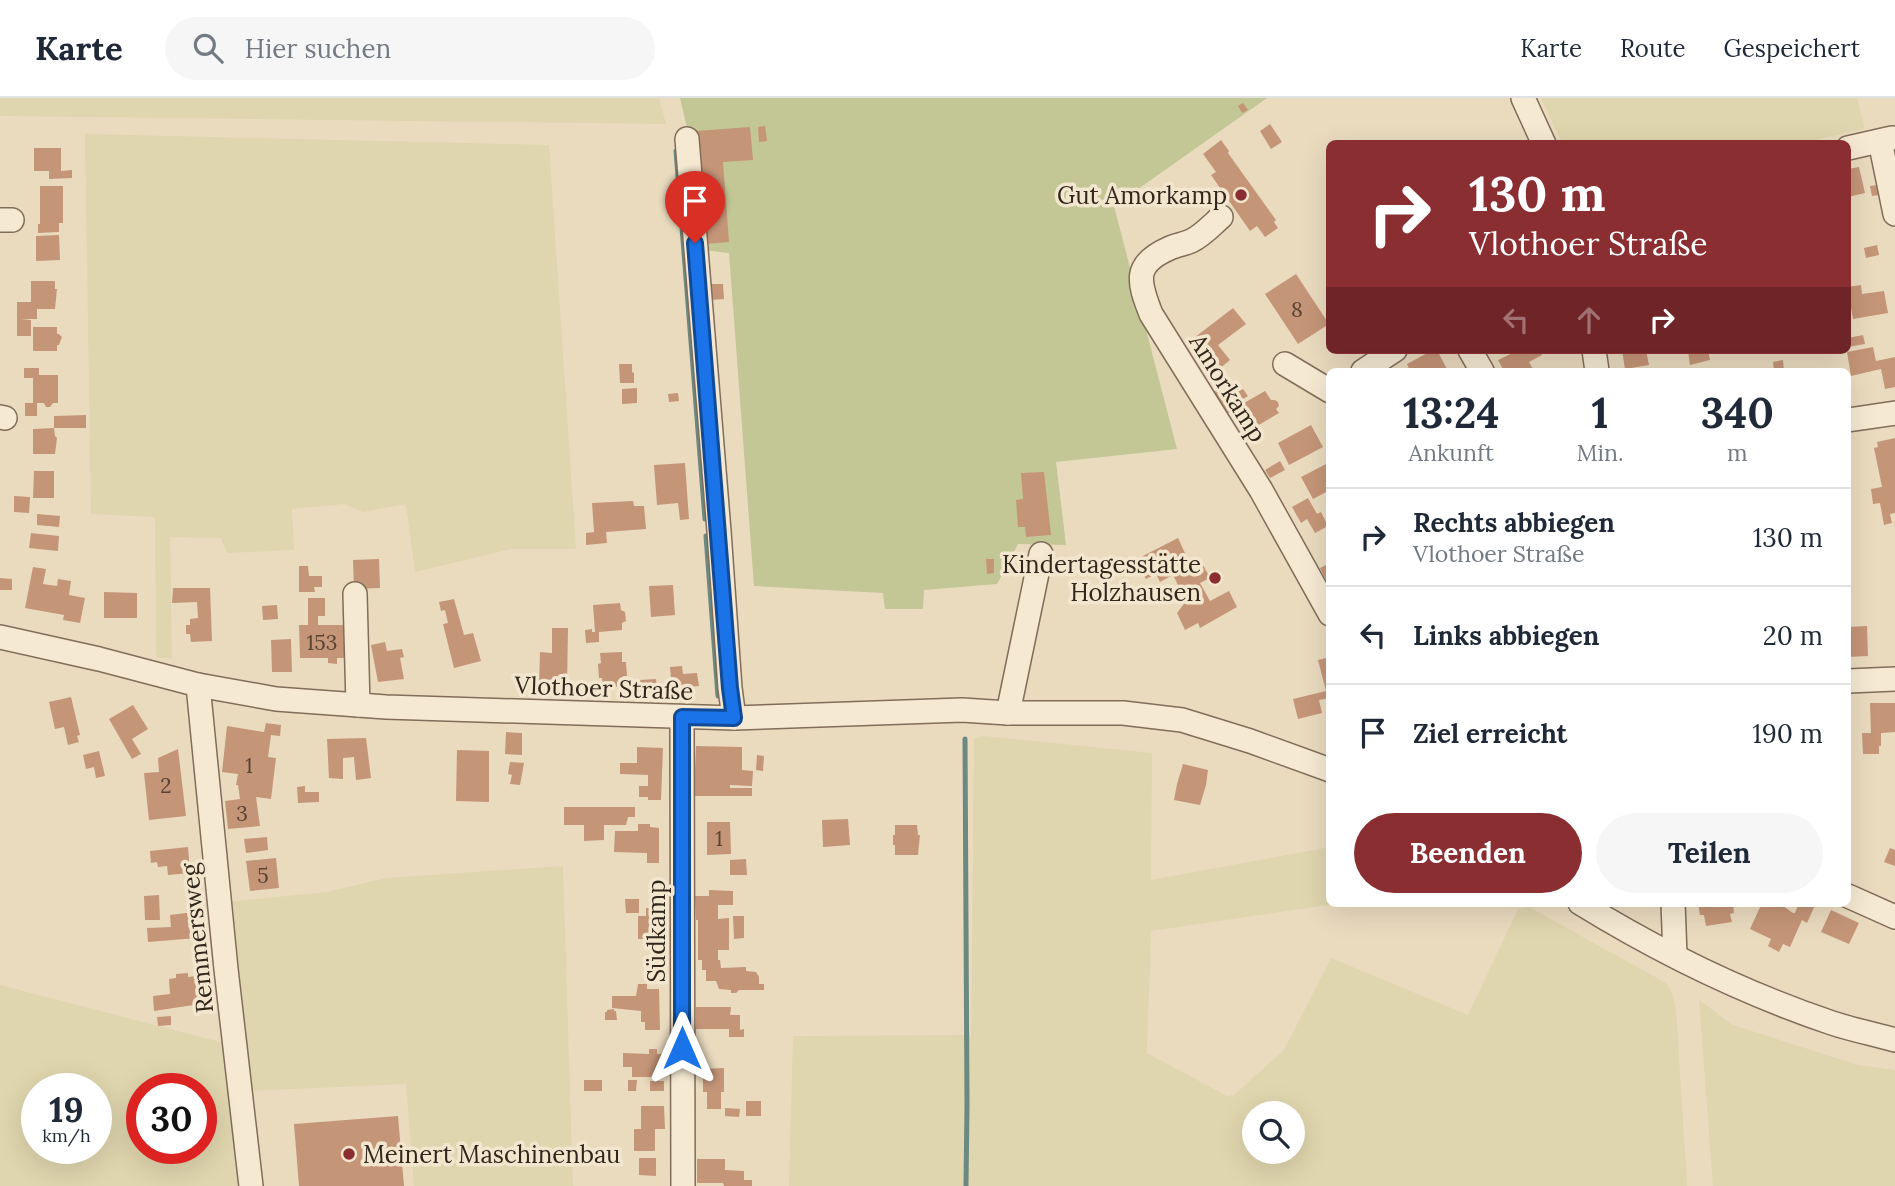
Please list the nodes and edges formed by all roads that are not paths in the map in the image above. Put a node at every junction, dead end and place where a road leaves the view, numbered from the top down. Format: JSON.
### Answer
{"nodes":[{"id":1,"x":1524,"y":98,"type":"edge"},
{"id":2,"x":687,"y":139,"type":"dead end"},
{"id":3,"x":1887,"y":139,"type":"edge"},
{"id":4,"x":1542,"y":140,"type":"edge"},
{"id":5,"x":1851,"y":147,"type":"edge"},
{"id":6,"x":1895,"y":215,"type":"edge"},
{"id":7,"x":1221,"y":217,"type":"dead end"},
{"id":8,"x":1396,"y":358,"type":"edge"},
{"id":9,"x":1285,"y":364,"type":"dead end"},
{"id":10,"x":1371,"y":368,"type":"edge"},
{"id":11,"x":1326,"y":389,"type":"edge"},
{"id":12,"x":1895,"y":413,"type":"edge"},
{"id":13,"x":1851,"y":420,"type":"edge"},
{"id":14,"x":1041,"y":554,"type":"dead end"},
{"id":15,"x":355,"y":594,"type":"dead end"},
{"id":16,"x":1326,"y":607,"type":"edge"},
{"id":17,"x":0,"y":637,"type":"edge"},
{"id":18,"x":1895,"y":679,"type":"edge"},
{"id":19,"x":1851,"y":681,"type":"edge"},
{"id":20,"x":198,"y":685,"type":"junction"},
{"id":21,"x":358,"y":705,"type":"junction"},
{"id":22,"x":1008,"y":713,"type":"junction"},
{"id":23,"x":682,"y":717,"type":"junction"},
{"id":24,"x":734,"y":718,"type":"junction"},
{"id":25,"x":1326,"y":769,"type":"edge"},
{"id":26,"x":1851,"y":897,"type":"edge"},
{"id":27,"x":1587,"y":907,"type":"edge"},
{"id":28,"x":1674,"y":907,"type":"edge"},
{"id":29,"x":1895,"y":917,"type":"edge"},
{"id":30,"x":1675,"y":955,"type":"junction"},
{"id":31,"x":1895,"y":1040,"type":"edge"},
{"id":32,"x":251,"y":1186,"type":"edge"},
{"id":33,"x":683,"y":1186,"type":"edge"}],
"edges":[{"from":1,"to":4,"type":"street"},
{"from":2,"to":24,"type":"street"},
{"from":3,"to":5,"type":"street"},
{"from":3,"to":6,"type":"street"},
{"from":7,"to":16,"type":"street","name":"Amorkamp"},
{"from":8,"to":10,"type":"street"},
{"from":9,"to":11,"type":"street"},
{"from":12,"to":13,"type":"street"},
{"from":14,"to":22,"type":"street"},
{"from":15,"to":21,"type":"street"},
{"from":17,"to":20,"type":"street","name":"Vlothoer Straße"},
{"from":18,"to":19,"type":"street"},
{"from":20,"to":21,"type":"street","name":"Vlothoer Straße"},
{"from":20,"to":32,"type":"street","name":"Remmersweg"},
{"from":21,"to":23,"type":"street","name":"Vlothoer Straße"},
{"from":22,"to":24,"type":"street","name":"Vlothoer Straße"},
{"from":22,"to":25,"type":"street","name":"Vlothoer Straße"},
{"from":23,"to":24,"type":"street","name":"Vlothoer Straße"},
{"from":23,"to":33,"type":"street","name":"Südkamp"},
{"from":26,"to":29,"type":"street"},
{"from":27,"to":30,"type":"street"},
{"from":28,"to":30,"type":"street"},
{"from":30,"to":31,"type":"street"}]}
